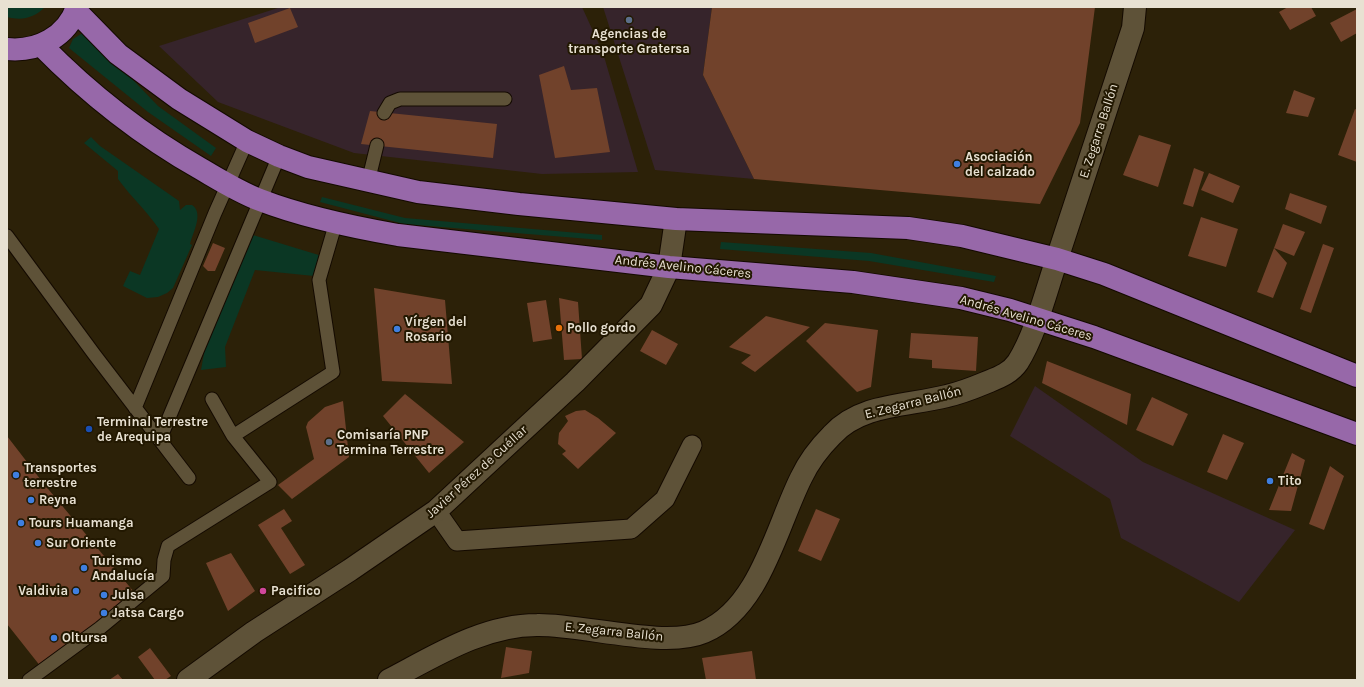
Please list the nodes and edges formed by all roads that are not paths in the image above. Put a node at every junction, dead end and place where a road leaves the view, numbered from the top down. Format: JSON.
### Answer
{"nodes":[{"id":1,"x":1135,"y":7,"type":"edge"},
{"id":2,"x":76,"y":9,"type":"edge"},
{"id":3,"x":41,"y":45,"type":"junction"},
{"id":4,"x":7,"y":49,"type":"edge"},
{"id":5,"x":505,"y":100,"type":"dead end"},
{"id":6,"x":384,"y":113,"type":"dead end"},
{"id":7,"x":247,"y":141,"type":"junction"},
{"id":8,"x":377,"y":146,"type":"dead end"},
{"id":9,"x":279,"y":156,"type":"junction"},
{"id":10,"x":368,"y":182,"type":"junction"},
{"id":11,"x":228,"y":185,"type":"junction"},
{"id":12,"x":260,"y":200,"type":"junction"},
{"id":13,"x":676,"y":219,"type":"junction"},
{"id":14,"x":336,"y":222,"type":"junction"},
{"id":15,"x":7,"y":236,"type":"edge"},
{"id":16,"x":1057,"y":258,"type":"junction"},
{"id":17,"x":669,"y":267,"type":"junction"},
{"id":18,"x":1037,"y":318,"type":"junction"},
{"id":19,"x":1357,"y":376,"type":"edge"},
{"id":20,"x":212,"y":399,"type":"dead end"},
{"id":21,"x":135,"y":408,"type":"junction"},
{"id":22,"x":1357,"y":434,"type":"edge"},
{"id":23,"x":233,"y":436,"type":"junction"},
{"id":24,"x":160,"y":439,"type":"junction"},
{"id":25,"x":692,"y":445,"type":"dead end"},
{"id":26,"x":189,"y":478,"type":"dead end"},
{"id":27,"x":436,"y":511,"type":"junction"},
{"id":28,"x":29,"y":680,"type":"edge"},
{"id":29,"x":188,"y":680,"type":"edge"},
{"id":30,"x":389,"y":680,"type":"edge"}],
"edges":[{"from":1,"to":16,"type":"street","name":"E. Zegarra Ballón"},
{"from":2,"to":3,"type":"highway"},
{"from":2,"to":7,"type":"highway"},
{"from":3,"to":4,"type":"highway"},
{"from":3,"to":11,"type":"highway","name":"Andrés Avelino Cáceres"},
{"from":5,"to":6,"type":"lane"},
{"from":7,"to":9,"type":"highway"},
{"from":7,"to":11,"type":"lane"},
{"from":8,"to":10,"type":"lane"},
{"from":9,"to":10,"type":"highway"},
{"from":9,"to":12,"type":"lane"},
{"from":10,"to":13,"type":"highway"},
{"from":11,"to":12,"type":"highway","name":"Andrés Avelino Cáceres"},
{"from":11,"to":21,"type":"lane"},
{"from":12,"to":14,"type":"highway","name":"Andrés Avelino Cáceres"},
{"from":12,"to":24,"type":"lane"},
{"from":13,"to":16,"type":"highway"},
{"from":13,"to":17,"type":"street","name":"Javier Pérez de Cuéllar"},
{"from":14,"to":17,"type":"highway","name":"Andrés Avelino Cáceres"},
{"from":14,"to":23,"type":"lane"},
{"from":15,"to":21,"type":"lane"},
{"from":16,"to":18,"type":"street","name":"E. Zegarra Ballón"},
{"from":16,"to":19,"type":"highway"},
{"from":17,"to":18,"type":"highway","name":"Andrés Avelino Cáceres"},
{"from":17,"to":27,"type":"street","name":"Javier Pérez de Cuéllar"},
{"from":18,"to":22,"type":"highway","name":"Andrés Avelino Cáceres"},
{"from":18,"to":30,"type":"street","name":"E. Zegarra Ballón"},
{"from":20,"to":23,"type":"lane"},
{"from":21,"to":24,"type":"lane"},
{"from":23,"to":28,"type":"lane"},
{"from":24,"to":26,"type":"lane"},
{"from":25,"to":27,"type":"street"},
{"from":27,"to":29,"type":"street","name":"Javier Pérez de Cuéllar"}]}
